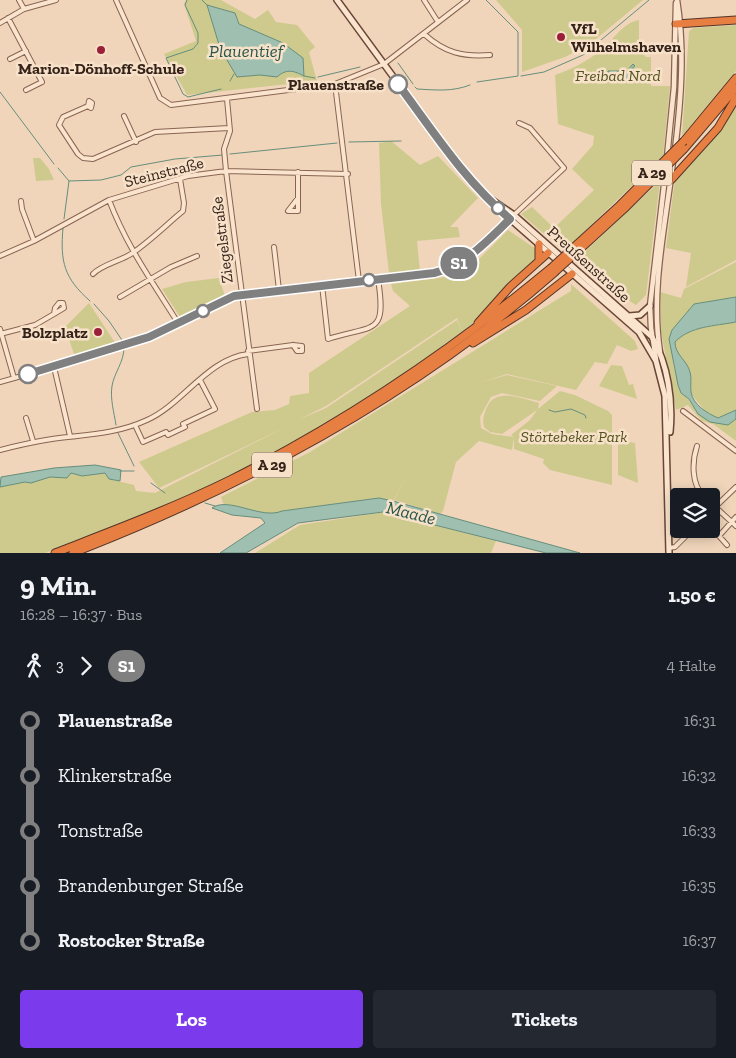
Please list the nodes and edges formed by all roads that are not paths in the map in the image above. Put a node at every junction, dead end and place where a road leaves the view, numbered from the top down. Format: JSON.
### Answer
{"nodes":[{"id":1,"x":19,"y":0,"type":"edge"},
{"id":2,"x":56,"y":0,"type":"edge"},
{"id":3,"x":116,"y":0,"type":"edge"},
{"id":4,"x":337,"y":0,"type":"edge"},
{"id":5,"x":424,"y":0,"type":"edge"},
{"id":6,"x":467,"y":0,"type":"edge"},
{"id":7,"x":677,"y":1,"type":"edge"},
{"id":8,"x":24,"y":9,"type":"junction"},
{"id":9,"x":8,"y":18,"type":"junction"},
{"id":10,"x":736,"y":20,"type":"edge"},
{"id":11,"x":0,"y":22,"type":"edge"},
{"id":12,"x":438,"y":22,"type":"junction"},
{"id":13,"x":678,"y":24,"type":"junction"},
{"id":14,"x":424,"y":34,"type":"junction"},
{"id":15,"x":26,"y":51,"type":"junction"},
{"id":16,"x":490,"y":55,"type":"dead end"},
{"id":17,"x":10,"y":59,"type":"dead end"},
{"id":18,"x":384,"y":64,"type":"junction"},
{"id":19,"x":736,"y":78,"type":"edge"},
{"id":20,"x":335,"y":84,"type":"junction"},
{"id":21,"x":736,"y":88,"type":"edge"},
{"id":22,"x":26,"y":90,"type":"dead end"},
{"id":23,"x":736,"y":98,"type":"edge"},
{"id":24,"x":227,"y":99,"type":"junction"},
{"id":25,"x":88,"y":106,"type":"dead end"},
{"id":26,"x":124,"y":116,"type":"dead end"},
{"id":27,"x":519,"y":123,"type":"dead end"},
{"id":28,"x":229,"y":128,"type":"junction"},
{"id":29,"x":136,"y":142,"type":"junction"},
{"id":30,"x":684,"y":145,"type":"junction"},
{"id":31,"x":226,"y":171,"type":"junction"},
{"id":32,"x":298,"y":172,"type":"junction"},
{"id":33,"x":348,"y":174,"type":"junction"},
{"id":34,"x":180,"y":179,"type":"junction"},
{"id":35,"x":671,"y":180,"type":"junction"},
{"id":36,"x":298,"y":198,"type":"dead end"},
{"id":37,"x":109,"y":200,"type":"junction"},
{"id":38,"x":21,"y":201,"type":"dead end"},
{"id":39,"x":512,"y":217,"type":"junction"},
{"id":40,"x":34,"y":241,"type":"junction"},
{"id":41,"x":539,"y":244,"type":"junction"},
{"id":42,"x":274,"y":247,"type":"dead end"},
{"id":43,"x":552,"y":252,"type":"junction"},
{"id":44,"x":133,"y":253,"type":"junction"},
{"id":45,"x":0,"y":256,"type":"edge"},
{"id":46,"x":197,"y":256,"type":"dead end"},
{"id":47,"x":539,"y":260,"type":"junction"},
{"id":48,"x":553,"y":270,"type":"junction"},
{"id":49,"x":572,"y":270,"type":"junction"},
{"id":50,"x":93,"y":274,"type":"dead end"},
{"id":51,"x":378,"y":279,"type":"junction"},
{"id":52,"x":152,"y":280,"type":"junction"},
{"id":53,"x":359,"y":281,"type":"junction"},
{"id":54,"x":322,"y":285,"type":"junction"},
{"id":55,"x":279,"y":290,"type":"junction"},
{"id":56,"x":241,"y":295,"type":"junction"},
{"id":57,"x":120,"y":297,"type":"dead end"},
{"id":58,"x":650,"y":306,"type":"junction"},
{"id":59,"x":54,"y":314,"type":"dead end"},
{"id":60,"x":628,"y":316,"type":"junction"},
{"id":61,"x":178,"y":324,"type":"junction"},
{"id":62,"x":0,"y":329,"type":"edge"},
{"id":63,"x":657,"y":330,"type":"junction"},
{"id":64,"x":639,"y":332,"type":"junction"},
{"id":65,"x":1,"y":334,"type":"edge"},
{"id":66,"x":652,"y":337,"type":"junction"},
{"id":67,"x":460,"y":340,"type":"junction"},
{"id":68,"x":293,"y":345,"type":"dead end"},
{"id":69,"x":457,"y":350,"type":"junction"},
{"id":70,"x":248,"y":352,"type":"junction"},
{"id":71,"x":659,"y":360,"type":"junction"},
{"id":72,"x":54,"y":367,"type":"junction"},
{"id":73,"x":14,"y":378,"type":"junction"},
{"id":74,"x":200,"y":380,"type":"junction"},
{"id":75,"x":0,"y":382,"type":"edge"},
{"id":76,"x":257,"y":408,"type":"dead end"},
{"id":77,"x":684,"y":411,"type":"dead end"},
{"id":78,"x":26,"y":418,"type":"dead end"},
{"id":79,"x":135,"y":426,"type":"junction"},
{"id":80,"x":70,"y":436,"type":"junction"},
{"id":81,"x":33,"y":441,"type":"junction"},
{"id":82,"x":697,"y":446,"type":"dead end"},
{"id":83,"x":0,"y":450,"type":"edge"},
{"id":84,"x":736,"y":451,"type":"edge"},
{"id":85,"x":736,"y":486,"type":"edge"},
{"id":86,"x":699,"y":488,"type":"edge"},
{"id":87,"x":720,"y":502,"type":"edge"},
{"id":88,"x":720,"y":511,"type":"edge"},
{"id":89,"x":736,"y":517,"type":"edge"},
{"id":90,"x":732,"y":522,"type":"junction"},
{"id":91,"x":736,"y":526,"type":"edge"},
{"id":92,"x":720,"y":535,"type":"edge"},
{"id":93,"x":720,"y":537,"type":"edge"},
{"id":94,"x":683,"y":538,"type":"edge"},
{"id":95,"x":727,"y":545,"type":"dead end"},
{"id":96,"x":669,"y":551,"type":"edge"},
{"id":97,"x":56,"y":553,"type":"edge"},
{"id":98,"x":73,"y":553,"type":"edge"}],
"edges":[{"from":1,"to":8,"type":"street"},
{"from":2,"to":8,"type":"street"},
{"from":3,"to":24,"type":"street"},
{"from":4,"to":18,"type":"main road","name":"Preußenstraße"},
{"from":5,"to":12,"type":"street"},
{"from":6,"to":12,"type":"street"},
{"from":7,"to":13,"type":"street"},
{"from":8,"to":9,"type":"street"},
{"from":9,"to":11,"type":"street"},
{"from":9,"to":15,"type":"street"},
{"from":10,"to":13,"type":"highway"},
{"from":12,"to":14,"type":"street"},
{"from":13,"to":35,"type":"street"},
{"from":13,"to":58,"type":"street"},
{"from":14,"to":16,"type":"street"},
{"from":14,"to":18,"type":"street"},
{"from":15,"to":17,"type":"street"},
{"from":15,"to":22,"type":"street"},
{"from":18,"to":20,"type":"street"},
{"from":18,"to":39,"type":"main road","name":"Preußenstraße"},
{"from":19,"to":30,"type":"highway","number":"A 29"},
{"from":20,"to":24,"type":"street"},
{"from":20,"to":33,"type":"street"},
{"from":21,"to":30,"type":"highway","number":"A 29"},
{"from":23,"to":35,"type":"highway"},
{"from":24,"to":28,"type":"street","name":"Ziegelstraße"},
{"from":25,"to":29,"type":"street"},
{"from":26,"to":29,"type":"street"},
{"from":27,"to":39,"type":"street"},
{"from":28,"to":29,"type":"street"},
{"from":28,"to":31,"type":"street","name":"Ziegelstraße"},
{"from":30,"to":48,"type":"highway","number":"A 29","bridge":true},
{"from":31,"to":32,"type":"street","name":"Steinstraße"},
{"from":31,"to":34,"type":"street","name":"Steinstraße"},
{"from":31,"to":56,"type":"street","name":"Ziegelstraße"},
{"from":32,"to":33,"type":"street","name":"Steinstraße"},
{"from":32,"to":36,"type":"street"},
{"from":33,"to":53,"type":"street"},
{"from":34,"to":37,"type":"street","name":"Steinstraße"},
{"from":34,"to":44,"type":"street"},
{"from":35,"to":63,"type":"street"},
{"from":37,"to":40,"type":"street","name":"Steinstraße"},
{"from":37,"to":44,"type":"street"},
{"from":38,"to":40,"type":"street"},
{"from":39,"to":41,"type":"main road","name":"Preußenstraße"},
{"from":39,"to":43,"type":"main road","name":"Preußenstraße"},
{"from":39,"to":51,"type":"street"},
{"from":40,"to":45,"type":"street","name":"Steinstraße"},
{"from":41,"to":43,"type":"main road","name":"Preußenstraße"},
{"from":41,"to":47,"type":"highway"},
{"from":42,"to":55,"type":"street"},
{"from":43,"to":47,"type":"highway"},
{"from":43,"to":49,"type":"main road","name":"Preußenstraße"},
{"from":44,"to":50,"type":"street"},
{"from":44,"to":52,"type":"street"},
{"from":46,"to":52,"type":"street"},
{"from":47,"to":67,"type":"highway"},
{"from":48,"to":67,"type":"highway","number":"A 29"},
{"from":48,"to":69,"type":"highway","number":"A 29"},
{"from":49,"to":60,"type":"main road","name":"Preußenstraße"},
{"from":49,"to":64,"type":"main road","name":"Preußenstraße"},
{"from":49,"to":69,"type":"highway"},
{"from":51,"to":53,"type":"street"},
{"from":51,"to":54,"type":"street"},
{"from":52,"to":57,"type":"street"},
{"from":52,"to":61,"type":"street"},
{"from":53,"to":54,"type":"street"},
{"from":54,"to":55,"type":"street"},
{"from":55,"to":56,"type":"street"},
{"from":56,"to":61,"type":"street"},
{"from":56,"to":70,"type":"street","name":"Ziegelstraße"},
{"from":58,"to":60,"type":"main road"},
{"from":58,"to":66,"type":"street"},
{"from":59,"to":65,"type":"street"},
{"from":60,"to":66,"type":"main road","name":"Preußenstraße"},
{"from":61,"to":72,"type":"street"},
{"from":62,"to":65,"type":"street"},
{"from":63,"to":66,"type":"street"},
{"from":63,"to":71,"type":"street"},
{"from":64,"to":66,"type":"street"},
{"from":64,"to":71,"type":"main road","name":"Preußenstraße"},
{"from":65,"to":73,"type":"street"},
{"from":66,"to":71,"type":"main road","name":"Preußenstraße"},
{"from":67,"to":97,"type":"highway","number":"A 29"},
{"from":68,"to":70,"type":"street"},
{"from":69,"to":98,"type":"highway","number":"A 29"},
{"from":70,"to":74,"type":"street"},
{"from":70,"to":76,"type":"street","name":"Ziegelstraße"},
{"from":71,"to":96,"type":"main road"},
{"from":72,"to":73,"type":"street"},
{"from":72,"to":80,"type":"street"},
{"from":73,"to":75,"type":"street"},
{"from":74,"to":79,"type":"street"},
{"from":74,"to":79,"type":"street"},
{"from":77,"to":84,"type":"street"},
{"from":78,"to":81,"type":"street"},
{"from":79,"to":80,"type":"street"},
{"from":80,"to":81,"type":"street"},
{"from":81,"to":83,"type":"street"},
{"from":82,"to":86,"type":"street"},
{"from":85,"to":87,"type":"street"},
{"from":88,"to":90,"type":"street"},
{"from":89,"to":90,"type":"street"},
{"from":90,"to":91,"type":"street"},
{"from":90,"to":92,"type":"street"},
{"from":93,"to":95,"type":"street"},
{"from":94,"to":96,"type":"street"}]}
